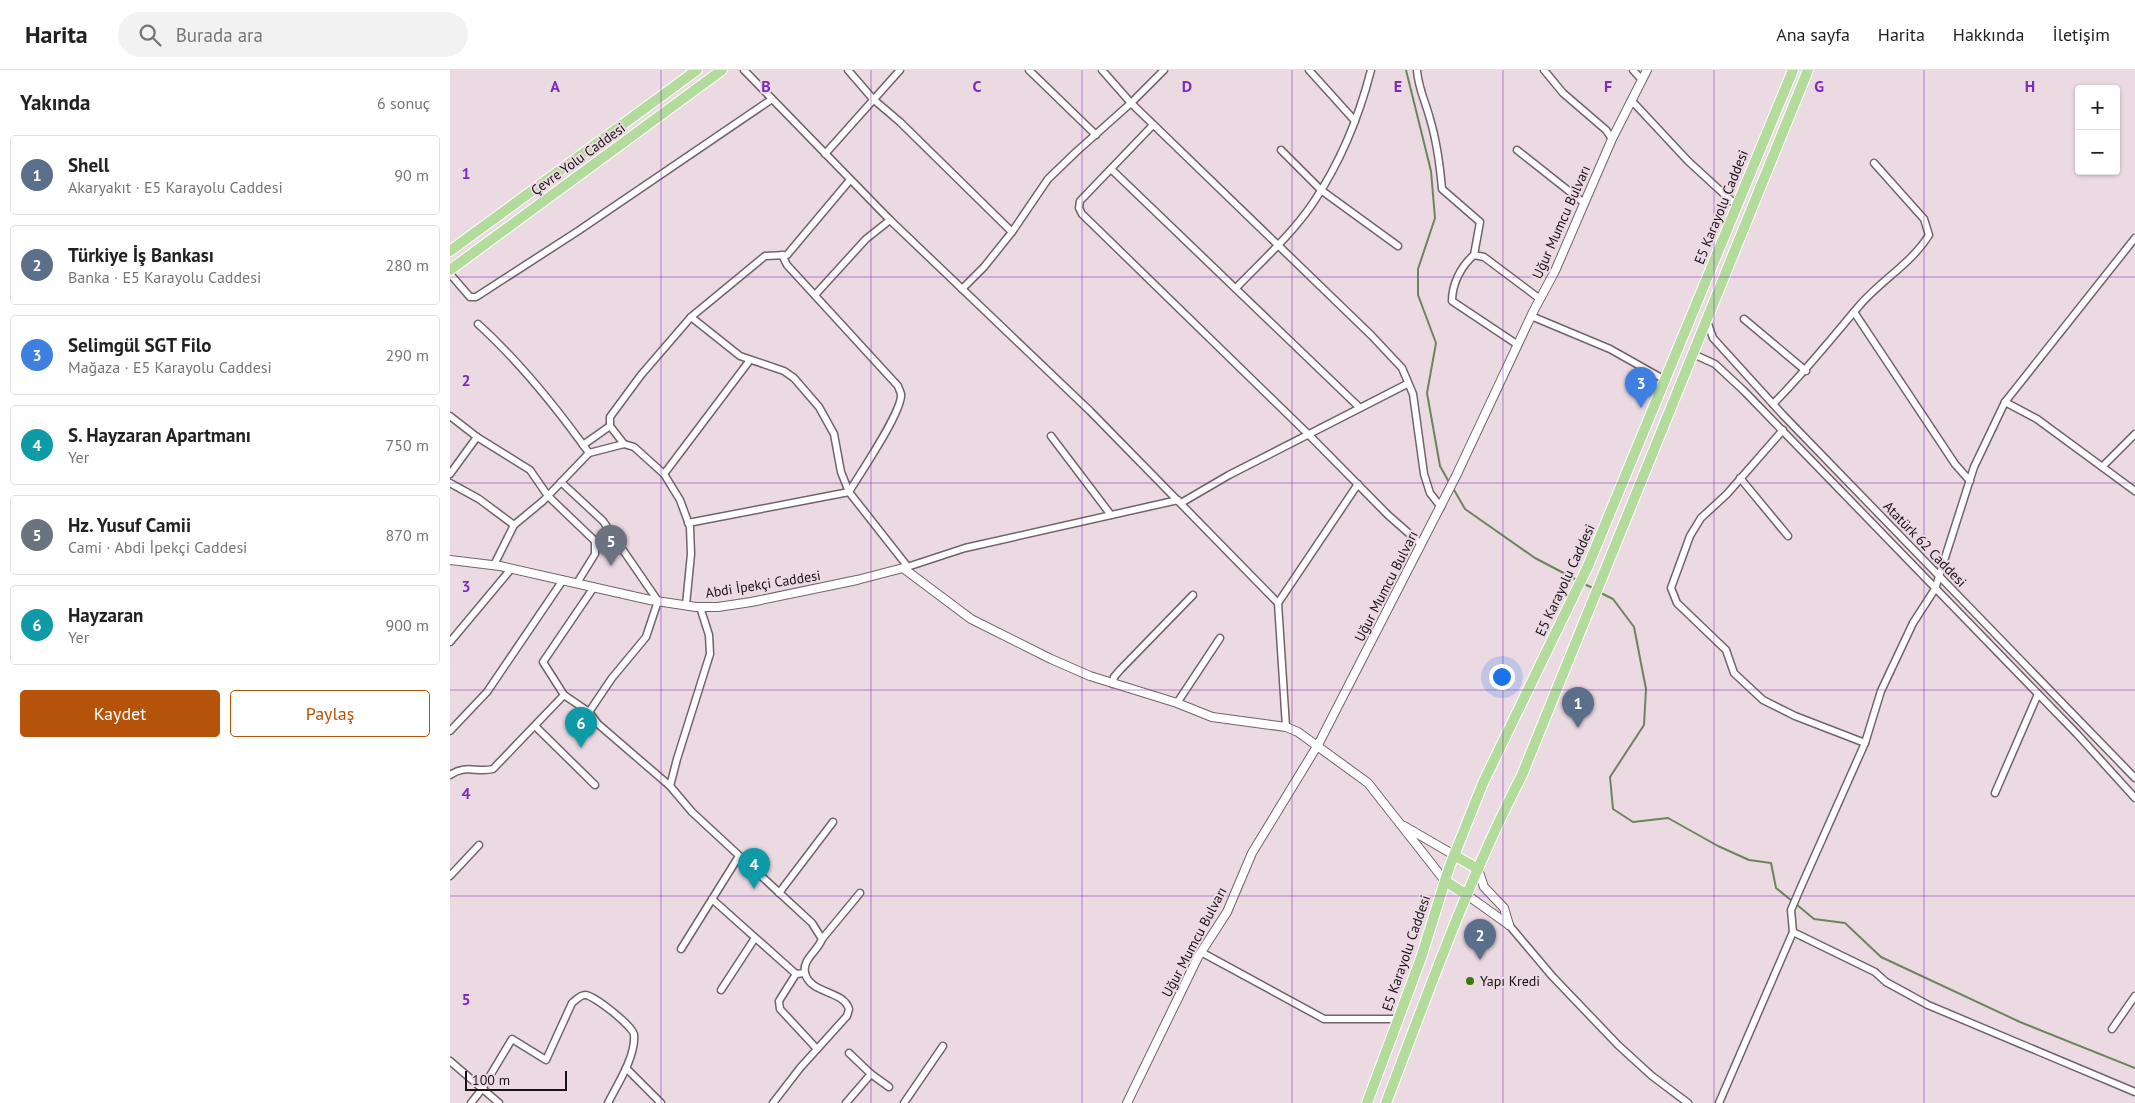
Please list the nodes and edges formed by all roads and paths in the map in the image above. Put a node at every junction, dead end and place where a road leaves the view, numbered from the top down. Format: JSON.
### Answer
{"nodes":[{"id":1,"x":697,"y":70,"type":"edge"},
{"id":2,"x":722,"y":70,"type":"edge"},
{"id":3,"x":744,"y":70,"type":"edge"},
{"id":4,"x":848,"y":70,"type":"edge"},
{"id":5,"x":900,"y":70,"type":"edge"},
{"id":6,"x":1029,"y":70,"type":"edge"},
{"id":7,"x":1102,"y":70,"type":"edge"},
{"id":8,"x":1164,"y":70,"type":"edge"},
{"id":9,"x":1309,"y":70,"type":"edge"},
{"id":10,"x":1371,"y":70,"type":"edge"},
{"id":11,"x":1417,"y":70,"type":"edge"},
{"id":12,"x":1544,"y":70,"type":"edge"},
{"id":13,"x":1633,"y":70,"type":"edge"},
{"id":14,"x":1648,"y":70,"type":"edge"},
{"id":15,"x":1793,"y":70,"type":"edge"},
{"id":16,"x":1808,"y":70,"type":"edge"},
{"id":17,"x":1642,"y":80,"type":"junction"},
{"id":18,"x":772,"y":99,"type":"junction"},
{"id":19,"x":873,"y":99,"type":"junction"},
{"id":20,"x":1632,"y":100,"type":"junction"},
{"id":21,"x":1131,"y":103,"type":"junction"},
{"id":22,"x":1355,"y":121,"type":"junction"},
{"id":23,"x":1153,"y":125,"type":"junction"},
{"id":24,"x":1096,"y":135,"type":"junction"},
{"id":25,"x":1612,"y":139,"type":"junction"},
{"id":26,"x":1281,"y":150,"type":"dead end"},
{"id":27,"x":1517,"y":150,"type":"dead end"},
{"id":28,"x":825,"y":154,"type":"junction"},
{"id":29,"x":1874,"y":163,"type":"dead end"},
{"id":30,"x":1111,"y":169,"type":"junction"},
{"id":31,"x":850,"y":180,"type":"junction"},
{"id":32,"x":1321,"y":190,"type":"junction"},
{"id":33,"x":1584,"y":203,"type":"junction"},
{"id":34,"x":1737,"y":206,"type":"junction"},
{"id":35,"x":890,"y":220,"type":"junction"},
{"id":36,"x":1012,"y":232,"type":"junction"},
{"id":37,"x":2134,"y":241,"type":"edge"},
{"id":38,"x":1276,"y":246,"type":"junction"},
{"id":39,"x":1398,"y":246,"type":"dead end"},
{"id":40,"x":450,"y":251,"type":"edge"},
{"id":41,"x":782,"y":255,"type":"junction"},
{"id":42,"x":1474,"y":255,"type":"junction"},
{"id":43,"x":450,"y":270,"type":"edge"},
{"id":44,"x":450,"y":274,"type":"edge"},
{"id":45,"x":1236,"y":288,"type":"junction"},
{"id":46,"x":962,"y":289,"type":"junction"},
{"id":47,"x":815,"y":295,"type":"junction"},
{"id":48,"x":1540,"y":299,"type":"junction"},
{"id":49,"x":1854,"y":312,"type":"junction"},
{"id":50,"x":1531,"y":316,"type":"junction"},
{"id":51,"x":691,"y":317,"type":"junction"},
{"id":52,"x":1744,"y":319,"type":"dead end"},
{"id":53,"x":1707,"y":321,"type":"junction"},
{"id":54,"x":478,"y":324,"type":"dead end"},
{"id":55,"x":1518,"y":345,"type":"junction"},
{"id":56,"x":1694,"y":354,"type":"junction"},
{"id":57,"x":750,"y":360,"type":"junction"},
{"id":58,"x":1806,"y":371,"type":"junction"},
{"id":59,"x":1665,"y":380,"type":"junction"},
{"id":60,"x":1407,"y":384,"type":"junction"},
{"id":61,"x":2005,"y":402,"type":"junction"},
{"id":62,"x":1773,"y":404,"type":"junction"},
{"id":63,"x":1360,"y":408,"type":"junction"},
{"id":64,"x":450,"y":416,"type":"edge"},
{"id":65,"x":610,"y":426,"type":"junction"},
{"id":66,"x":1783,"y":430,"type":"junction"},
{"id":67,"x":2135,"y":434,"type":"edge"},
{"id":68,"x":1309,"y":435,"type":"junction"},
{"id":69,"x":1051,"y":436,"type":"dead end"},
{"id":70,"x":477,"y":437,"type":"junction"},
{"id":71,"x":624,"y":444,"type":"junction"},
{"id":72,"x":583,"y":445,"type":"junction"},
{"id":73,"x":589,"y":453,"type":"junction"},
{"id":74,"x":2102,"y":467,"type":"junction"},
{"id":75,"x":450,"y":474,"type":"edge"},
{"id":76,"x":664,"y":474,"type":"junction"},
{"id":77,"x":1740,"y":478,"type":"junction"},
{"id":78,"x":1970,"y":481,"type":"junction"},
{"id":79,"x":561,"y":482,"type":"junction"},
{"id":80,"x":450,"y":483,"type":"edge"},
{"id":81,"x":1358,"y":484,"type":"junction"},
{"id":82,"x":2135,"y":491,"type":"edge"},
{"id":83,"x":849,"y":492,"type":"junction"},
{"id":84,"x":548,"y":496,"type":"junction"},
{"id":85,"x":1180,"y":502,"type":"junction"},
{"id":86,"x":1440,"y":507,"type":"junction"},
{"id":87,"x":1111,"y":515,"type":"junction"},
{"id":88,"x":688,"y":523,"type":"junction"},
{"id":89,"x":514,"y":525,"type":"junction"},
{"id":90,"x":1788,"y":536,"type":"dead end"},
{"id":91,"x":1421,"y":544,"type":"junction"},
{"id":92,"x":450,"y":560,"type":"edge"},
{"id":93,"x":494,"y":565,"type":"junction"},
{"id":94,"x":511,"y":568,"type":"junction"},
{"id":95,"x":906,"y":568,"type":"junction"},
{"id":96,"x":1938,"y":575,"type":"junction"},
{"id":97,"x":563,"y":580,"type":"junction"},
{"id":98,"x":577,"y":583,"type":"junction"},
{"id":99,"x":594,"y":587,"type":"junction"},
{"id":100,"x":1935,"y":589,"type":"junction"},
{"id":101,"x":1193,"y":595,"type":"dead end"},
{"id":102,"x":658,"y":601,"type":"junction"},
{"id":103,"x":1278,"y":603,"type":"junction"},
{"id":104,"x":686,"y":605,"type":"junction"},
{"id":105,"x":700,"y":607,"type":"junction"},
{"id":106,"x":1220,"y":638,"type":"dead end"},
{"id":107,"x":450,"y":642,"type":"edge"},
{"id":108,"x":1113,"y":684,"type":"junction"},
{"id":109,"x":2038,"y":694,"type":"junction"},
{"id":110,"x":564,"y":695,"type":"junction"},
{"id":111,"x":1177,"y":703,"type":"junction"},
{"id":112,"x":588,"y":712,"type":"junction"},
{"id":113,"x":535,"y":726,"type":"junction"},
{"id":114,"x":1286,"y":727,"type":"junction"},
{"id":115,"x":450,"y":731,"type":"edge"},
{"id":116,"x":1865,"y":743,"type":"junction"},
{"id":117,"x":1317,"y":746,"type":"junction"},
{"id":118,"x":450,"y":776,"type":"edge"},
{"id":119,"x":2135,"y":778,"type":"edge"},
{"id":120,"x":595,"y":785,"type":"dead end"},
{"id":121,"x":670,"y":786,"type":"junction"},
{"id":122,"x":1994,"y":793,"type":"dead end"},
{"id":123,"x":2135,"y":798,"type":"edge"},
{"id":124,"x":1390,"y":813,"type":"junction"},
{"id":125,"x":833,"y":822,"type":"dead end"},
{"id":126,"x":479,"y":845,"type":"dead end"},
{"id":127,"x":1454,"y":855,"type":"junction"},
{"id":128,"x":739,"y":856,"type":"junction"},
{"id":129,"x":1478,"y":869,"type":"junction"},
{"id":130,"x":450,"y":876,"type":"edge"},
{"id":131,"x":1445,"y":881,"type":"junction"},
{"id":132,"x":779,"y":893,"type":"junction"},
{"id":133,"x":860,"y":893,"type":"dead end"},
{"id":134,"x":1467,"y":895,"type":"junction"},
{"id":135,"x":712,"y":899,"type":"junction"},
{"id":136,"x":1509,"y":924,"type":"junction"},
{"id":137,"x":1794,"y":932,"type":"junction"},
{"id":138,"x":755,"y":938,"type":"junction"},
{"id":139,"x":822,"y":939,"type":"junction"},
{"id":140,"x":682,"y":949,"type":"dead end"},
{"id":141,"x":1201,"y":952,"type":"junction"},
{"id":142,"x":805,"y":973,"type":"junction"},
{"id":143,"x":796,"y":974,"type":"junction"},
{"id":144,"x":721,"y":990,"type":"dead end"},
{"id":145,"x":2135,"y":996,"type":"edge"},
{"id":146,"x":1398,"y":1019,"type":"junction"},
{"id":147,"x":2112,"y":1029,"type":"dead end"},
{"id":148,"x":943,"y":1046,"type":"dead end"},
{"id":149,"x":817,"y":1049,"type":"junction"},
{"id":150,"x":849,"y":1054,"type":"dead end"},
{"id":151,"x":450,"y":1061,"type":"edge"},
{"id":152,"x":626,"y":1068,"type":"junction"},
{"id":153,"x":871,"y":1074,"type":"junction"},
{"id":154,"x":889,"y":1088,"type":"dead end"},
{"id":155,"x":482,"y":1089,"type":"junction"},
{"id":156,"x":2135,"y":1092,"type":"edge"},
{"id":157,"x":471,"y":1103,"type":"edge"},
{"id":158,"x":499,"y":1103,"type":"edge"},
{"id":159,"x":608,"y":1103,"type":"edge"},
{"id":160,"x":661,"y":1103,"type":"edge"},
{"id":161,"x":773,"y":1103,"type":"edge"},
{"id":162,"x":846,"y":1103,"type":"edge"},
{"id":163,"x":904,"y":1103,"type":"edge"},
{"id":164,"x":1127,"y":1103,"type":"edge"},
{"id":165,"x":1367,"y":1103,"type":"edge"},
{"id":166,"x":1386,"y":1103,"type":"edge"},
{"id":167,"x":1688,"y":1103,"type":"edge"},
{"id":168,"x":1719,"y":1103,"type":"edge"}],
"edges":[{"from":1,"to":40,"type":"highway","name":"Çevre Yolu Caddesi"},
{"from":2,"to":43,"type":"highway","name":"Çevre Yolu Caddesi"},
{"from":3,"to":18,"type":"street"},
{"from":4,"to":19,"type":"street"},
{"from":5,"to":19,"type":"street"},
{"from":6,"to":24,"type":"street"},
{"from":7,"to":21,"type":"street"},
{"from":8,"to":21,"type":"street"},
{"from":9,"to":22,"type":"street"},
{"from":10,"to":22,"type":"street"},
{"from":11,"to":42,"type":"street"},
{"from":12,"to":25,"type":"street"},
{"from":13,"to":17,"type":"street"},
{"from":14,"to":17,"type":"street","name":"Uğur Mumcu Bulvarı"},
{"from":15,"to":34,"type":"highway","name":"E5 Karayolu Caddesi"},
{"from":16,"to":53,"type":"highway"},
{"from":17,"to":20,"type":"street","name":"Uğur Mumcu Bulvarı"},
{"from":18,"to":28,"type":"street"},
{"from":18,"to":44,"type":"street"},
{"from":19,"to":28,"type":"street"},
{"from":19,"to":36,"type":"street"},
{"from":20,"to":25,"type":"street","name":"Uğur Mumcu Bulvarı"},
{"from":20,"to":34,"type":"street"},
{"from":21,"to":23,"type":"street"},
{"from":21,"to":24,"type":"street"},
{"from":22,"to":32,"type":"street"},
{"from":23,"to":30,"type":"street"},
{"from":23,"to":38,"type":"street"},
{"from":24,"to":36,"type":"street"},
{"from":25,"to":33,"type":"street","name":"Uğur Mumcu Bulvarı"},
{"from":26,"to":32,"type":"street"},
{"from":27,"to":33,"type":"street"},
{"from":28,"to":31,"type":"street"},
{"from":29,"to":49,"type":"street"},
{"from":30,"to":45,"type":"street"},
{"from":30,"to":68,"type":"street"},
{"from":31,"to":35,"type":"street"},
{"from":31,"to":41,"type":"street"},
{"from":32,"to":38,"type":"street"},
{"from":32,"to":39,"type":"street"},
{"from":33,"to":48,"type":"street","name":"Uğur Mumcu Bulvarı"},
{"from":34,"to":59,"type":"highway","name":"E5 Karayolu Caddesi"},
{"from":35,"to":46,"type":"street"},
{"from":35,"to":47,"type":"street"},
{"from":36,"to":46,"type":"street"},
{"from":37,"to":61,"type":"street"},
{"from":38,"to":45,"type":"street"},
{"from":38,"to":60,"type":"street"},
{"from":41,"to":47,"type":"street"},
{"from":41,"to":51,"type":"street"},
{"from":42,"to":48,"type":"street"},
{"from":42,"to":55,"type":"street"},
{"from":45,"to":63,"type":"street"},
{"from":46,"to":85,"type":"street"},
{"from":47,"to":83,"type":"street"},
{"from":48,"to":50,"type":"street","name":"Uğur Mumcu Bulvarı"},
{"from":49,"to":58,"type":"street"},
{"from":49,"to":78,"type":"street"},
{"from":50,"to":55,"type":"street","name":"Uğur Mumcu Bulvarı"},
{"from":50,"to":59,"type":"street"},
{"from":51,"to":57,"type":"street"},
{"from":51,"to":65,"type":"street"},
{"from":52,"to":58,"type":"street"},
{"from":53,"to":56,"type":"highway"},
{"from":53,"to":62,"type":"street","name":"Atatürk 62 Caddesi"},
{"from":54,"to":72,"type":"street"},
{"from":55,"to":86,"type":"street","name":"Uğur Mumcu Bulvarı"},
{"from":56,"to":66,"type":"street","name":"Atatürk 62 Caddesi"},
{"from":56,"to":129,"type":"highway"},
{"from":57,"to":76,"type":"street"},
{"from":57,"to":83,"type":"street"},
{"from":58,"to":62,"type":"street"},
{"from":59,"to":127,"type":"highway","name":"E5 Karayolu Caddesi"},
{"from":60,"to":63,"type":"street"},
{"from":60,"to":86,"type":"street"},
{"from":61,"to":74,"type":"street"},
{"from":61,"to":78,"type":"street"},
{"from":62,"to":96,"type":"street","name":"Atatürk 62 Caddesi"},
{"from":63,"to":68,"type":"street"},
{"from":64,"to":70,"type":"street"},
{"from":65,"to":71,"type":"street"},
{"from":65,"to":72,"type":"street"},
{"from":66,"to":77,"type":"street"},
{"from":66,"to":100,"type":"street","name":"Atatürk 62 Caddesi"},
{"from":67,"to":74,"type":"street"},
{"from":68,"to":81,"type":"street"},
{"from":68,"to":85,"type":"street"},
{"from":69,"to":87,"type":"street"},
{"from":70,"to":75,"type":"street"},
{"from":70,"to":84,"type":"street"},
{"from":71,"to":73,"type":"street"},
{"from":71,"to":76,"type":"street"},
{"from":72,"to":73,"type":"street"},
{"from":73,"to":79,"type":"street"},
{"from":74,"to":82,"type":"street"},
{"from":76,"to":88,"type":"street"},
{"from":77,"to":90,"type":"street"},
{"from":77,"to":116,"type":"street"},
{"from":78,"to":96,"type":"street"},
{"from":79,"to":84,"type":"street"},
{"from":79,"to":102,"type":"street"},
{"from":80,"to":89,"type":"street"},
{"from":81,"to":91,"type":"street"},
{"from":81,"to":103,"type":"street"},
{"from":83,"to":88,"type":"street"},
{"from":83,"to":95,"type":"street"},
{"from":84,"to":89,"type":"street"},
{"from":84,"to":98,"type":"street"},
{"from":85,"to":87,"type":"street"},
{"from":85,"to":103,"type":"street"},
{"from":86,"to":91,"type":"street","name":"Uğur Mumcu Bulvarı"},
{"from":87,"to":95,"type":"street"},
{"from":88,"to":104,"type":"street"},
{"from":89,"to":93,"type":"street"},
{"from":91,"to":117,"type":"street","name":"Uğur Mumcu Bulvarı"},
{"from":92,"to":93,"type":"street","name":"Abdi İpekçi Caddesi"},
{"from":93,"to":94,"type":"street","name":"Abdi İpekçi Caddesi"},
{"from":94,"to":97,"type":"street","name":"Abdi İpekçi Caddesi"},
{"from":94,"to":107,"type":"street"},
{"from":95,"to":105,"type":"street","name":"Abdi İpekçi Caddesi"},
{"from":95,"to":108,"type":"street"},
{"from":96,"to":100,"type":"street"},
{"from":96,"to":119,"type":"street","name":"Atatürk 62 Caddesi"},
{"from":97,"to":98,"type":"street","name":"Abdi İpekçi Caddesi"},
{"from":97,"to":115,"type":"street"},
{"from":98,"to":99,"type":"street","name":"Abdi İpekçi Caddesi"},
{"from":99,"to":102,"type":"street","name":"Abdi İpekçi Caddesi"},
{"from":99,"to":110,"type":"street"},
{"from":100,"to":109,"type":"street","name":"Atatürk 62 Caddesi"},
{"from":100,"to":116,"type":"street"},
{"from":101,"to":108,"type":"street"},
{"from":102,"to":104,"type":"street","name":"Abdi İpekçi Caddesi"},
{"from":102,"to":112,"type":"street"},
{"from":103,"to":114,"type":"street"},
{"from":104,"to":105,"type":"street","name":"Abdi İpekçi Caddesi"},
{"from":105,"to":121,"type":"street"},
{"from":106,"to":111,"type":"street"},
{"from":108,"to":111,"type":"street"},
{"from":109,"to":122,"type":"street"},
{"from":109,"to":123,"type":"street","name":"Atatürk 62 Caddesi"},
{"from":110,"to":112,"type":"street"},
{"from":110,"to":113,"type":"street"},
{"from":111,"to":114,"type":"street"},
{"from":112,"to":121,"type":"street"},
{"from":113,"to":118,"type":"street"},
{"from":113,"to":120,"type":"street"},
{"from":114,"to":117,"type":"street"},
{"from":116,"to":137,"type":"street"},
{"from":117,"to":124,"type":"street"},
{"from":117,"to":141,"type":"street","name":"Uğur Mumcu Bulvarı"},
{"from":121,"to":128,"type":"street"},
{"from":124,"to":127,"type":"street"},
{"from":124,"to":131,"type":"street"},
{"from":125,"to":132,"type":"street"},
{"from":126,"to":130,"type":"street"},
{"from":127,"to":129,"type":"highway"},
{"from":127,"to":131,"type":"highway","name":"E5 Karayolu Caddesi"},
{"from":128,"to":132,"type":"street"},
{"from":128,"to":135,"type":"street"},
{"from":129,"to":134,"type":"highway"},
{"from":129,"to":136,"type":"street"},
{"from":131,"to":134,"type":"highway"},
{"from":131,"to":146,"type":"highway","name":"E5 Karayolu Caddesi"},
{"from":132,"to":139,"type":"street"},
{"from":133,"to":139,"type":"street"},
{"from":134,"to":136,"type":"street"},
{"from":134,"to":166,"type":"highway"},
{"from":135,"to":138,"type":"street"},
{"from":135,"to":140,"type":"street"},
{"from":136,"to":167,"type":"street"},
{"from":137,"to":156,"type":"street"},
{"from":137,"to":168,"type":"street"},
{"from":138,"to":143,"type":"street"},
{"from":138,"to":144,"type":"street"},
{"from":139,"to":142,"type":"street"},
{"from":141,"to":146,"type":"street"},
{"from":141,"to":164,"type":"street","name":"Uğur Mumcu Bulvarı"},
{"from":142,"to":143,"type":"street"},
{"from":142,"to":149,"type":"street"},
{"from":143,"to":149,"type":"street"},
{"from":145,"to":147,"type":"street"},
{"from":146,"to":165,"type":"highway","name":"E5 Karayolu Caddesi"},
{"from":148,"to":163,"type":"street"},
{"from":149,"to":161,"type":"street"},
{"from":150,"to":153,"type":"street"},
{"from":151,"to":155,"type":"street"},
{"from":152,"to":155,"type":"street"},
{"from":152,"to":159,"type":"street"},
{"from":152,"to":160,"type":"street"},
{"from":153,"to":154,"type":"street"},
{"from":153,"to":162,"type":"street"},
{"from":155,"to":157,"type":"street"},
{"from":155,"to":158,"type":"street"}]}
